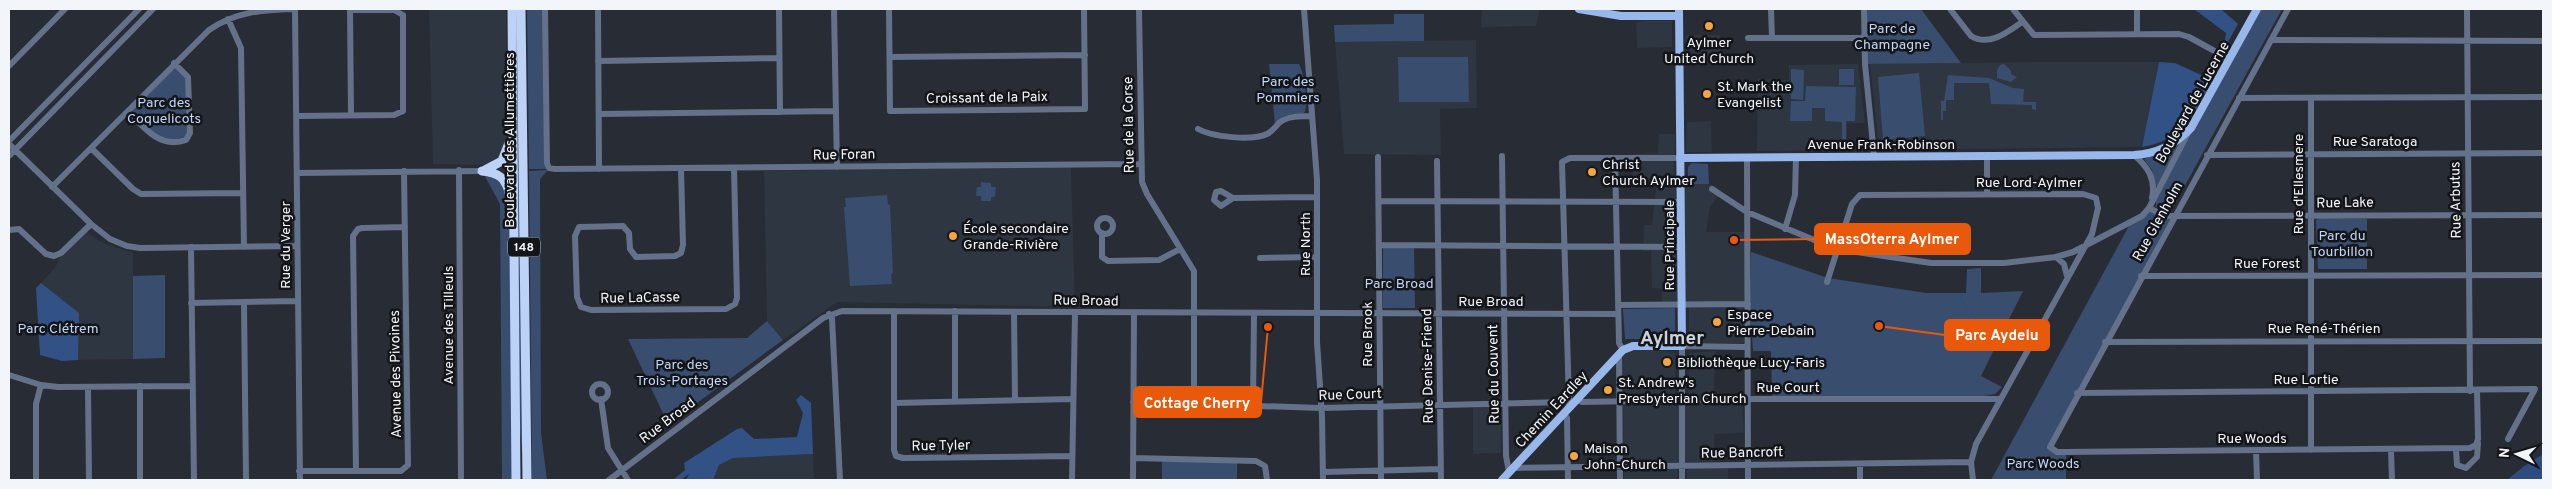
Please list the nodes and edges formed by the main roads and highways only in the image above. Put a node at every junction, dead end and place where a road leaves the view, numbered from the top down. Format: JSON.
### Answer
{"nodes":[{"id":1,"x":512,"y":9,"type":"edge"},
{"id":2,"x":521,"y":9,"type":"edge"},
{"id":3,"x":1579,"y":9,"type":"edge"},
{"id":4,"x":2257,"y":9,"type":"edge"},
{"id":5,"x":1679,"y":12,"type":"edge"},
{"id":6,"x":513,"y":123,"type":"junction"},
{"id":7,"x":2191,"y":128,"type":"joint"},
{"id":8,"x":1680,"y":158,"type":"junction"},
{"id":9,"x":514,"y":222,"type":"junction"},
{"id":10,"x":1621,"y":353,"type":"joint"},
{"id":11,"x":516,"y":480,"type":"edge"},
{"id":12,"x":527,"y":480,"type":"edge"},
{"id":13,"x":1502,"y":480,"type":"edge"}],
"edges":[{"from":1,"to":6,"type":"highway","name":"Boulevard des Allumettières","number":"148"},
{"from":2,"to":12,"type":"highway","name":"Boulevard des Allumettières","number":"148"},
{"from":3,"to":5,"type":"main road"},
{"from":4,"to":7,"type":"main road","name":"Boulevard de Lucerne"},
{"from":5,"to":8,"type":"main road","name":"Rue Principale"},
{"from":6,"to":9,"type":"highway","name":"Boulevard des Allumettières","number":"148"},
{"from":6,"to":9,"type":"highway"},
{"from":7,"to":8,"type":"main road","name":"Avenue Frank-Robinson"},
{"from":8,"to":10,"type":"main road","name":"Rue Principale"},
{"from":9,"to":11,"type":"highway","name":"Boulevard des Allumettières","number":"148"},
{"from":10,"to":13,"type":"main road","name":"Chemin Eardley"}]}
